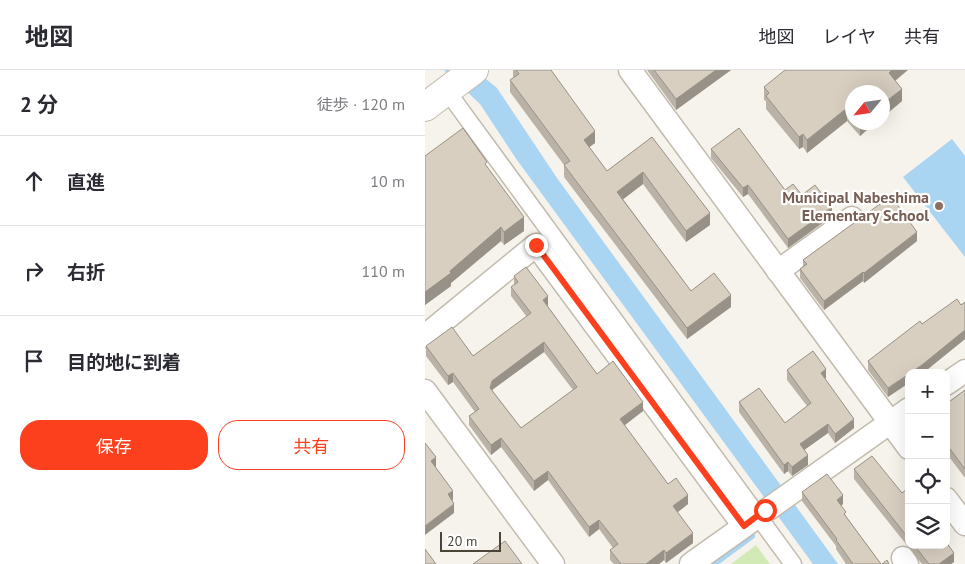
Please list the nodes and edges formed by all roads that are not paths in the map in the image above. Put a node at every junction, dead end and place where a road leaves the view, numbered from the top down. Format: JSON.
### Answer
{"nodes":[{"id":1,"x":630,"y":70,"type":"edge"},
{"id":2,"x":461,"y":86,"type":"edge"},
{"id":3,"x":425,"y":107,"type":"edge"},
{"id":4,"x":852,"y":218,"type":"dead end"},
{"id":5,"x":777,"y":271,"type":"junction"},
{"id":6,"x":425,"y":336,"type":"edge"},
{"id":7,"x":965,"y":371,"type":"edge"},
{"id":8,"x":950,"y":381,"type":"edge"},
{"id":9,"x":425,"y":391,"type":"edge"},
{"id":10,"x":905,"y":412,"type":"edge"},
{"id":11,"x":890,"y":422,"type":"junction"},
{"id":12,"x":905,"y":443,"type":"edge"},
{"id":13,"x":950,"y":504,"type":"edge"},
{"id":14,"x":756,"y":517,"type":"junction"},
{"id":15,"x":965,"y":524,"type":"edge"},
{"id":16,"x":553,"y":564,"type":"edge"},
{"id":17,"x":691,"y":564,"type":"edge"},
{"id":18,"x":793,"y":564,"type":"edge"}],
"edges":[{"from":1,"to":5,"type":"street"},
{"from":2,"to":3,"type":"street"},
{"from":2,"to":14,"type":"street"},
{"from":4,"to":5,"type":"street"},
{"from":5,"to":11,"type":"street"},
{"from":6,"to":14,"type":"street"},
{"from":7,"to":8,"type":"street"},
{"from":9,"to":16,"type":"street"},
{"from":10,"to":11,"type":"street"},
{"from":11,"to":12,"type":"street"},
{"from":11,"to":14,"type":"street"},
{"from":13,"to":15,"type":"street"},
{"from":14,"to":17,"type":"street"},
{"from":14,"to":18,"type":"street"}]}
